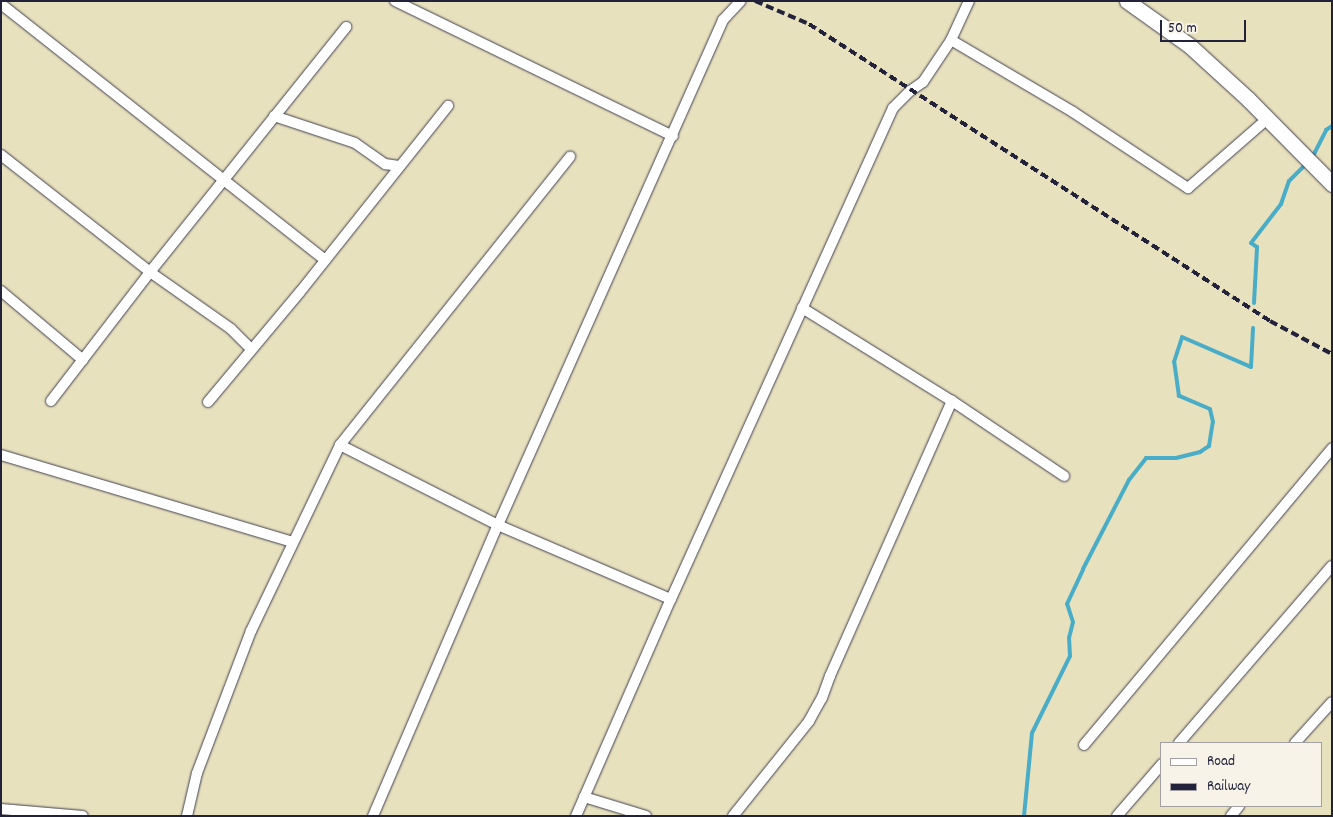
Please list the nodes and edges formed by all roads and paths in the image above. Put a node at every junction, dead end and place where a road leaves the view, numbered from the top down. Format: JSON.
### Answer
{"nodes":[{"id":1,"x":394,"y":1,"type":"edge"},
{"id":2,"x":741,"y":1,"type":"edge"},
{"id":3,"x":969,"y":1,"type":"edge"},
{"id":4,"x":1127,"y":1,"type":"edge"},
{"id":5,"x":1,"y":4,"type":"edge"},
{"id":6,"x":346,"y":27,"type":"dead end"},
{"id":7,"x":951,"y":40,"type":"junction"},
{"id":8,"x":448,"y":106,"type":"dead end"},
{"id":9,"x":274,"y":116,"type":"junction"},
{"id":10,"x":1267,"y":119,"type":"junction"},
{"id":11,"x":672,"y":136,"type":"junction"},
{"id":12,"x":1,"y":155,"type":"edge"},
{"id":13,"x":570,"y":157,"type":"dead end"},
{"id":14,"x":399,"y":166,"type":"junction"},
{"id":15,"x":223,"y":180,"type":"junction"},
{"id":16,"x":1332,"y":184,"type":"edge"},
{"id":17,"x":326,"y":260,"type":"junction"},
{"id":18,"x":150,"y":272,"type":"junction"},
{"id":19,"x":1,"y":291,"type":"edge"},
{"id":20,"x":802,"y":308,"type":"junction"},
{"id":21,"x":251,"y":349,"type":"junction"},
{"id":22,"x":83,"y":360,"type":"junction"},
{"id":23,"x":51,"y":401,"type":"dead end"},
{"id":24,"x":952,"y":401,"type":"junction"},
{"id":25,"x":208,"y":402,"type":"dead end"},
{"id":26,"x":340,"y":445,"type":"junction"},
{"id":27,"x":1332,"y":448,"type":"edge"},
{"id":28,"x":1,"y":455,"type":"edge"},
{"id":29,"x":1064,"y":476,"type":"dead end"},
{"id":30,"x":498,"y":525,"type":"junction"},
{"id":31,"x":292,"y":542,"type":"junction"},
{"id":32,"x":1332,"y":566,"type":"edge"},
{"id":33,"x":671,"y":600,"type":"junction"},
{"id":34,"x":1332,"y":702,"type":"edge"},
{"id":35,"x":1181,"y":742,"type":"edge"},
{"id":36,"x":1296,"y":742,"type":"edge"},
{"id":37,"x":1084,"y":746,"type":"dead end"},
{"id":38,"x":1160,"y":766,"type":"edge"},
{"id":39,"x":584,"y":797,"type":"junction"},
{"id":40,"x":1,"y":809,"type":"edge"},
{"id":41,"x":83,"y":816,"type":"edge"},
{"id":42,"x":187,"y":816,"type":"edge"},
{"id":43,"x":373,"y":816,"type":"edge"},
{"id":44,"x":576,"y":816,"type":"edge"},
{"id":45,"x":646,"y":816,"type":"edge"},
{"id":46,"x":733,"y":816,"type":"edge"},
{"id":47,"x":1117,"y":816,"type":"edge"}],
"edges":[{"from":1,"to":11,"type":"street"},
{"from":2,"to":11,"type":"street"},
{"from":3,"to":7,"type":"street"},
{"from":4,"to":10,"type":"street"},
{"from":5,"to":15,"type":"street"},
{"from":6,"to":9,"type":"street"},
{"from":7,"to":10,"type":"street"},
{"from":7,"to":20,"type":"street"},
{"from":8,"to":14,"type":"street"},
{"from":9,"to":14,"type":"street"},
{"from":9,"to":15,"type":"street"},
{"from":10,"to":16,"type":"street"},
{"from":11,"to":30,"type":"street"},
{"from":12,"to":18,"type":"street"},
{"from":13,"to":26,"type":"street"},
{"from":14,"to":17,"type":"street"},
{"from":15,"to":17,"type":"street"},
{"from":15,"to":18,"type":"street"},
{"from":17,"to":21,"type":"street"},
{"from":18,"to":21,"type":"street"},
{"from":18,"to":22,"type":"street"},
{"from":19,"to":22,"type":"street"},
{"from":20,"to":24,"type":"street"},
{"from":20,"to":33,"type":"street"},
{"from":21,"to":25,"type":"street"},
{"from":22,"to":23,"type":"street"},
{"from":24,"to":29,"type":"street"},
{"from":24,"to":46,"type":"street"},
{"from":26,"to":30,"type":"street"},
{"from":26,"to":31,"type":"street"},
{"from":27,"to":37,"type":"street"},
{"from":28,"to":31,"type":"street"},
{"from":30,"to":33,"type":"street"},
{"from":30,"to":43,"type":"street"},
{"from":31,"to":42,"type":"street"},
{"from":32,"to":35,"type":"street"},
{"from":33,"to":39,"type":"street"},
{"from":34,"to":36,"type":"street"},
{"from":38,"to":47,"type":"street"},
{"from":39,"to":44,"type":"street"},
{"from":39,"to":45,"type":"street"},
{"from":40,"to":41,"type":"street"}]}
